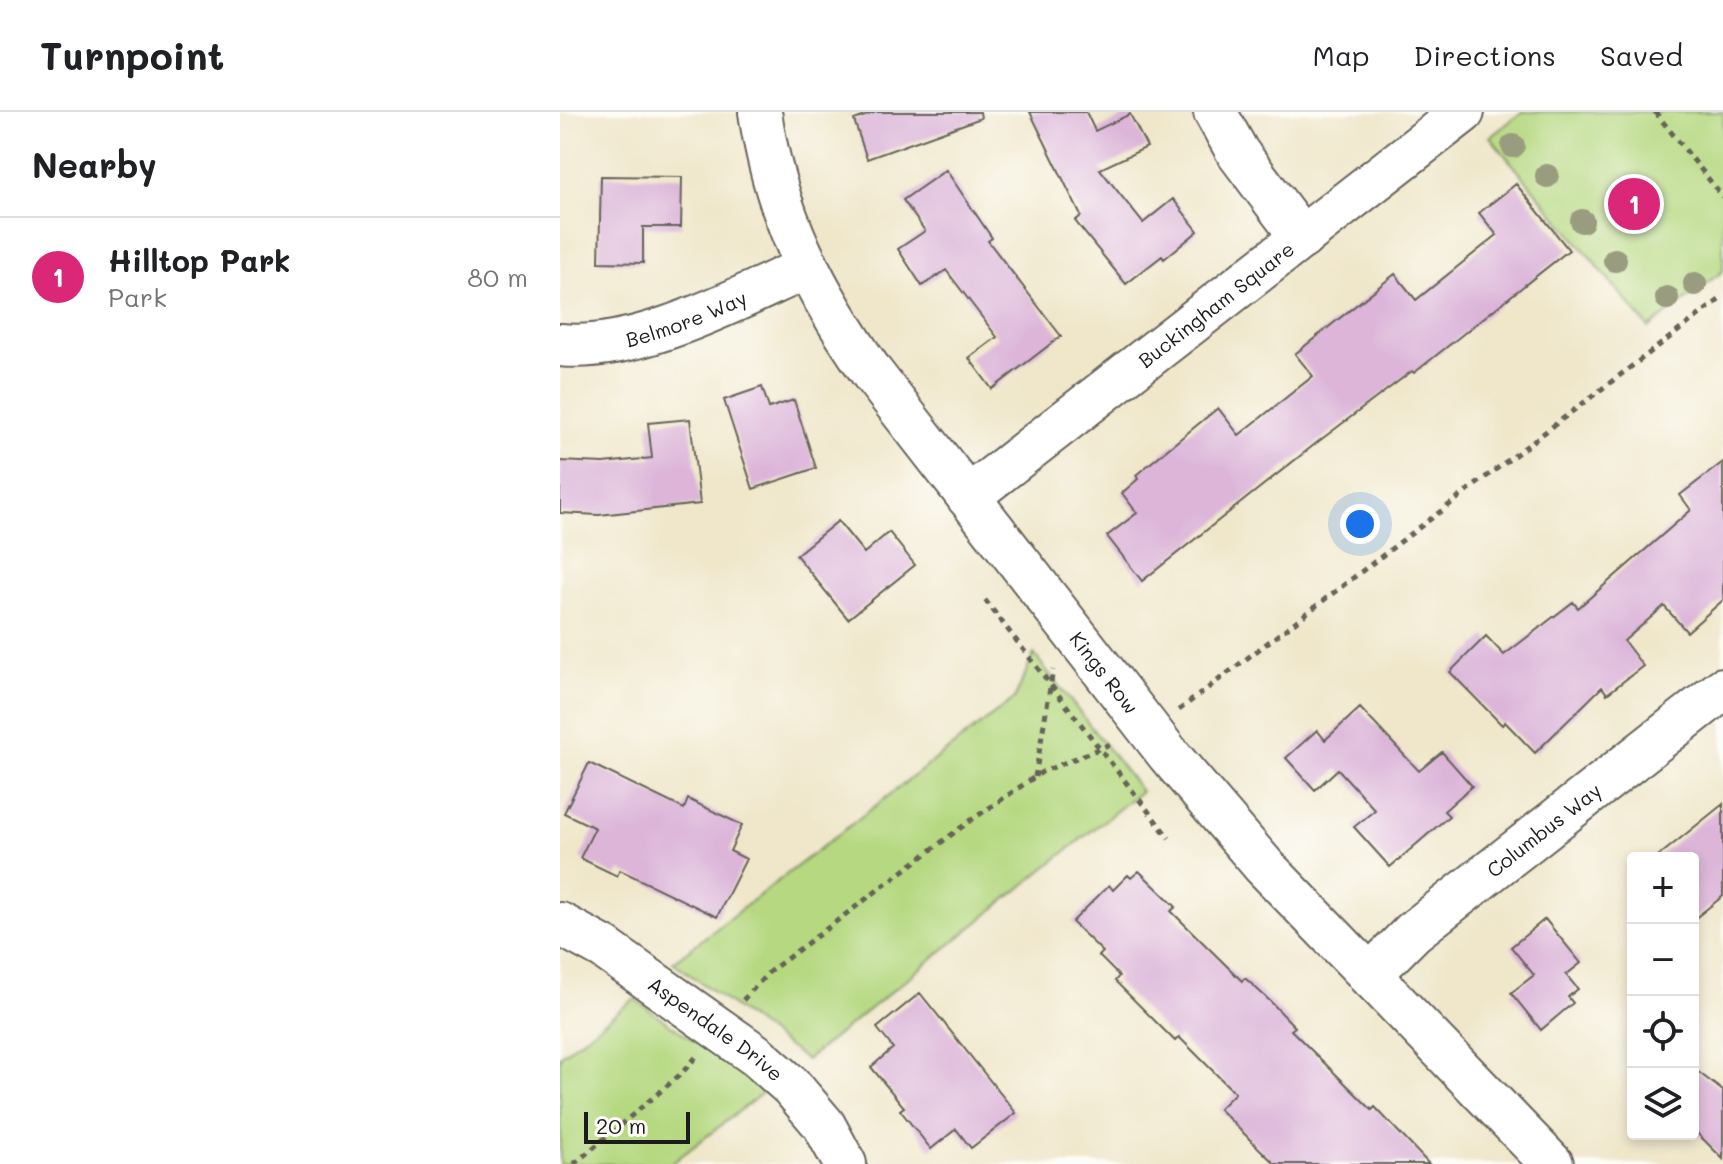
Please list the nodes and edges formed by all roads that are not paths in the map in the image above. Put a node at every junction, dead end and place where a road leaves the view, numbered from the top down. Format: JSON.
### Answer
{"nodes":[{"id":1,"x":760,"y":112,"type":"edge"},
{"id":2,"x":1215,"y":112,"type":"edge"},
{"id":3,"x":1463,"y":112,"type":"edge"},
{"id":4,"x":1302,"y":238,"type":"junction"},
{"id":5,"x":806,"y":268,"type":"junction"},
{"id":6,"x":560,"y":345,"type":"edge"},
{"id":7,"x":968,"y":497,"type":"junction"},
{"id":8,"x":1723,"y":689,"type":"edge"},
{"id":9,"x":560,"y":924,"type":"edge"},
{"id":10,"x":1369,"y":976,"type":"junction"},
{"id":11,"x":845,"y":1164,"type":"edge"},
{"id":12,"x":1552,"y":1164,"type":"edge"}],
"edges":[{"from":1,"to":5,"type":"street","name":"Kings Row"},
{"from":2,"to":4,"type":"street"},
{"from":3,"to":4,"type":"street","name":"Buckingham Square"},
{"from":4,"to":7,"type":"street","name":"Buckingham Square"},
{"from":5,"to":6,"type":"street","name":"Belmore Way"},
{"from":5,"to":7,"type":"street","name":"Kings Row"},
{"from":7,"to":10,"type":"street","name":"Kings Row"},
{"from":8,"to":10,"type":"street","name":"Columbus Way"},
{"from":9,"to":11,"type":"street","name":"Aspendale Drive"},
{"from":10,"to":12,"type":"street","name":"Kings Row"}]}
